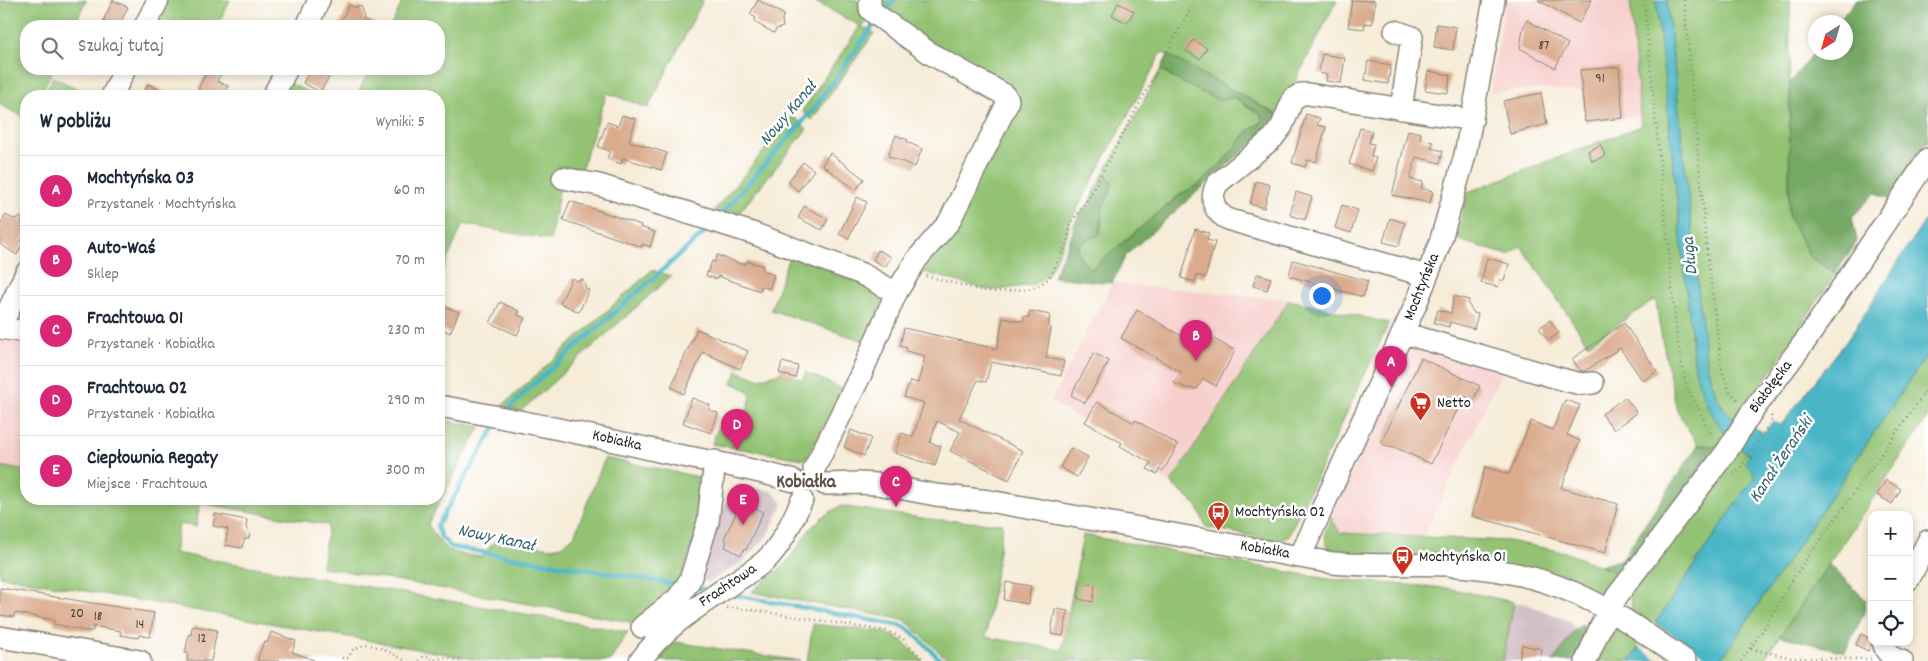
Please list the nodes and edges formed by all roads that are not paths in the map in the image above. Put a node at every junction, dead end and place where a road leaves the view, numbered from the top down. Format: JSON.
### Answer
{"nodes":[{"id":1,"x":158,"y":0,"type":"edge"},
{"id":2,"x":319,"y":0,"type":"edge"},
{"id":3,"x":870,"y":0,"type":"edge"},
{"id":4,"x":1494,"y":0,"type":"edge"},
{"id":5,"x":148,"y":20,"type":"edge"},
{"id":6,"x":310,"y":20,"type":"edge"},
{"id":7,"x":1395,"y":31,"type":"dead end"},
{"id":8,"x":122,"y":75,"type":"edge"},
{"id":9,"x":284,"y":75,"type":"edge"},
{"id":10,"x":115,"y":90,"type":"edge"},
{"id":11,"x":276,"y":90,"type":"edge"},
{"id":12,"x":1401,"y":108,"type":"junction"},
{"id":13,"x":1472,"y":120,"type":"junction"},
{"id":14,"x":1928,"y":159,"type":"edge"},
{"id":15,"x":563,"y":178,"type":"dead end"},
{"id":16,"x":1427,"y":276,"type":"junction"},
{"id":17,"x":20,"y":286,"type":"edge"},
{"id":18,"x":900,"y":286,"type":"junction"},
{"id":19,"x":0,"y":328,"type":"edge"},
{"id":20,"x":20,"y":331,"type":"edge"},
{"id":21,"x":1403,"y":333,"type":"junction"},
{"id":22,"x":1593,"y":383,"type":"dead end"},
{"id":23,"x":445,"y":407,"type":"edge"},
{"id":24,"x":715,"y":461,"type":"junction"},
{"id":25,"x":819,"y":477,"type":"junction"},
{"id":26,"x":798,"y":490,"type":"junction"},
{"id":27,"x":1928,"y":542,"type":"edge"},
{"id":28,"x":1300,"y":557,"type":"junction"},
{"id":29,"x":1913,"y":571,"type":"edge"},
{"id":30,"x":1617,"y":615,"type":"junction"},
{"id":31,"x":642,"y":627,"type":"dead end"},
{"id":32,"x":0,"y":637,"type":"edge"},
{"id":33,"x":39,"y":652,"type":"edge"},
{"id":34,"x":140,"y":661,"type":"edge"},
{"id":35,"x":640,"y":661,"type":"edge"},
{"id":36,"x":1586,"y":661,"type":"edge"},
{"id":37,"x":1686,"y":661,"type":"edge"}],
"edges":[{"from":1,"to":5,"type":"street"},
{"from":2,"to":6,"type":"street"},
{"from":3,"to":18,"type":"street"},
{"from":4,"to":13,"type":"street","name":"Mochtyńska"},
{"from":7,"to":12,"type":"street"},
{"from":8,"to":10,"type":"street"},
{"from":9,"to":11,"type":"street"},
{"from":12,"to":13,"type":"street"},
{"from":12,"to":16,"type":"street"},
{"from":13,"to":16,"type":"street","name":"Mochtyńska"},
{"from":14,"to":30,"type":"street","name":"Białołęcka"},
{"from":15,"to":18,"type":"street"},
{"from":16,"to":21,"type":"street","name":"Mochtyńska"},
{"from":17,"to":19,"type":"street"},
{"from":18,"to":25,"type":"street"},
{"from":19,"to":20,"type":"street"},
{"from":21,"to":22,"type":"street"},
{"from":21,"to":28,"type":"street","name":"Mochtyńska"},
{"from":23,"to":24,"type":"street","name":"Kobiałka"},
{"from":24,"to":26,"type":"street","name":"Kobiałka"},
{"from":24,"to":31,"type":"street"},
{"from":25,"to":26,"type":"street"},
{"from":25,"to":26,"type":"street"},
{"from":25,"to":28,"type":"street","name":"Kobiałka"},
{"from":26,"to":35,"type":"street","name":"Frachtowa"},
{"from":27,"to":29,"type":"street"},
{"from":28,"to":30,"type":"street","name":"Kobiałka"},
{"from":30,"to":36,"type":"street","name":"Białołęcka"},
{"from":30,"to":37,"type":"street","name":"Kobiałka"},
{"from":32,"to":33,"type":"street"},
{"from":33,"to":34,"type":"street"}]}
